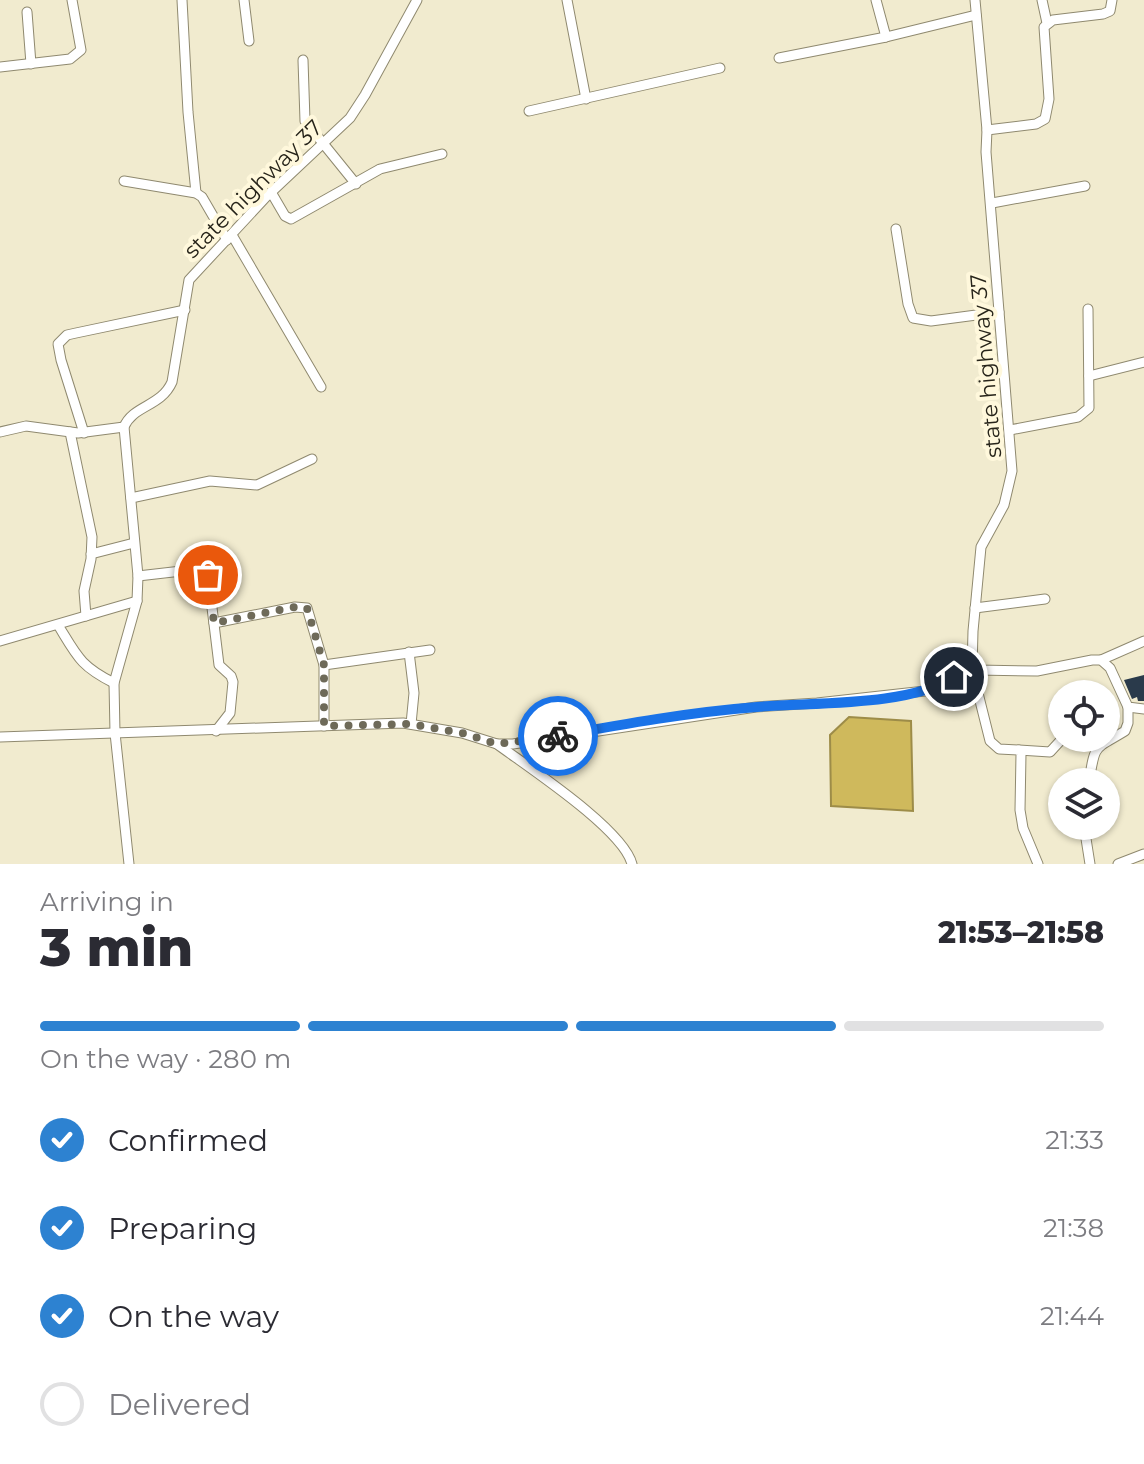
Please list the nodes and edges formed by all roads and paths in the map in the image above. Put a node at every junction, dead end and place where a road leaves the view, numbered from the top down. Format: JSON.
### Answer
{"nodes":[{"id":1,"x":72,"y":0,"type":"edge"},
{"id":2,"x":182,"y":0,"type":"edge"},
{"id":3,"x":244,"y":0,"type":"edge"},
{"id":4,"x":417,"y":0,"type":"edge"},
{"id":5,"x":567,"y":0,"type":"edge"},
{"id":6,"x":876,"y":0,"type":"edge"},
{"id":7,"x":975,"y":0,"type":"edge"},
{"id":8,"x":1042,"y":0,"type":"edge"},
{"id":9,"x":1112,"y":0,"type":"edge"},
{"id":10,"x":27,"y":12,"type":"dead end"},
{"id":11,"x":976,"y":15,"type":"junction"},
{"id":12,"x":1047,"y":23,"type":"junction"},
{"id":13,"x":886,"y":37,"type":"junction"},
{"id":14,"x":249,"y":41,"type":"dead end"},
{"id":15,"x":779,"y":58,"type":"dead end"},
{"id":16,"x":303,"y":60,"type":"dead end"},
{"id":17,"x":31,"y":64,"type":"junction"},
{"id":18,"x":0,"y":67,"type":"edge"},
{"id":19,"x":720,"y":68,"type":"dead end"},
{"id":20,"x":586,"y":99,"type":"junction"},
{"id":21,"x":529,"y":111,"type":"dead end"},
{"id":22,"x":987,"y":130,"type":"junction"},
{"id":23,"x":322,"y":145,"type":"junction"},
{"id":24,"x":442,"y":154,"type":"dead end"},
{"id":25,"x":124,"y":181,"type":"dead end"},
{"id":26,"x":356,"y":184,"type":"junction"},
{"id":27,"x":1085,"y":186,"type":"dead end"},
{"id":28,"x":271,"y":192,"type":"junction"},
{"id":29,"x":196,"y":193,"type":"junction"},
{"id":30,"x":992,"y":203,"type":"junction"},
{"id":31,"x":896,"y":229,"type":"dead end"},
{"id":32,"x":230,"y":238,"type":"junction"},
{"id":33,"x":1088,"y":309,"type":"dead end"},
{"id":34,"x":185,"y":310,"type":"junction"},
{"id":35,"x":999,"y":312,"type":"junction"},
{"id":36,"x":1144,"y":362,"type":"edge"},
{"id":37,"x":1089,"y":376,"type":"junction"},
{"id":38,"x":321,"y":387,"type":"dead end"},
{"id":39,"x":124,"y":427,"type":"junction"},
{"id":40,"x":1010,"y":430,"type":"junction"},
{"id":41,"x":0,"y":432,"type":"edge"},
{"id":42,"x":70,"y":432,"type":"junction"},
{"id":43,"x":84,"y":433,"type":"junction"},
{"id":44,"x":312,"y":459,"type":"dead end"},
{"id":45,"x":131,"y":498,"type":"junction"},
{"id":46,"x":134,"y":543,"type":"junction"},
{"id":47,"x":91,"y":554,"type":"junction"},
{"id":48,"x":138,"y":576,"type":"junction"},
{"id":49,"x":1045,"y":599,"type":"dead end"},
{"id":50,"x":137,"y":601,"type":"junction"},
{"id":51,"x":975,"y":608,"type":"junction"},
{"id":52,"x":86,"y":616,"type":"junction"},
{"id":53,"x":214,"y":623,"type":"junction"},
{"id":54,"x":58,"y":625,"type":"junction"},
{"id":55,"x":0,"y":641,"type":"edge"},
{"id":56,"x":1144,"y":641,"type":"edge"},
{"id":57,"x":430,"y":650,"type":"dead end"},
{"id":58,"x":409,"y":652,"type":"junction"},
{"id":59,"x":1101,"y":660,"type":"junction"},
{"id":60,"x":324,"y":665,"type":"junction"},
{"id":61,"x":976,"y":670,"type":"junction"},
{"id":62,"x":114,"y":683,"type":"junction"},
{"id":63,"x":1128,"y":707,"type":"junction"},
{"id":64,"x":1144,"y":709,"type":"edge"},
{"id":65,"x":411,"y":724,"type":"junction"},
{"id":66,"x":324,"y":726,"type":"junction"},
{"id":67,"x":216,"y":731,"type":"junction"},
{"id":68,"x":115,"y":733,"type":"junction"},
{"id":69,"x":1120,"y":734,"type":"edge"},
{"id":70,"x":0,"y":737,"type":"edge"},
{"id":71,"x":497,"y":744,"type":"junction"},
{"id":72,"x":1019,"y":750,"type":"junction"},
{"id":73,"x":1048,"y":752,"type":"edge"},
{"id":74,"x":1086,"y":840,"type":"edge"},
{"id":75,"x":1144,"y":854,"type":"edge"},
{"id":76,"x":129,"y":864,"type":"edge"},
{"id":77,"x":632,"y":864,"type":"edge"},
{"id":78,"x":1038,"y":864,"type":"edge"},
{"id":79,"x":1090,"y":864,"type":"edge"},
{"id":80,"x":1118,"y":864,"type":"edge"}],
"edges":[{"from":1,"to":17,"type":"street"},
{"from":2,"to":29,"type":"street"},
{"from":3,"to":14,"type":"street"},
{"from":4,"to":23,"type":"street","name":"state highway 37"},
{"from":5,"to":20,"type":"street"},
{"from":6,"to":13,"type":"street"},
{"from":7,"to":11,"type":"street","name":"state highway 37"},
{"from":8,"to":12,"type":"street"},
{"from":9,"to":12,"type":"street"},
{"from":10,"to":17,"type":"street"},
{"from":11,"to":13,"type":"street"},
{"from":11,"to":22,"type":"street","name":"state highway 37"},
{"from":12,"to":22,"type":"street"},
{"from":13,"to":15,"type":"street"},
{"from":16,"to":23,"type":"street"},
{"from":17,"to":18,"type":"street"},
{"from":19,"to":20,"type":"street"},
{"from":20,"to":21,"type":"street"},
{"from":22,"to":30,"type":"street","name":"state highway 37"},
{"from":23,"to":26,"type":"street"},
{"from":23,"to":28,"type":"street","name":"state highway 37"},
{"from":24,"to":26,"type":"street"},
{"from":25,"to":29,"type":"street"},
{"from":26,"to":28,"type":"street"},
{"from":27,"to":30,"type":"street"},
{"from":28,"to":32,"type":"street","name":"state highway 37"},
{"from":29,"to":32,"type":"street"},
{"from":30,"to":35,"type":"street","name":"state highway 37"},
{"from":31,"to":35,"type":"street"},
{"from":32,"to":34,"type":"street","name":"state highway 37"},
{"from":32,"to":38,"type":"street"},
{"from":33,"to":37,"type":"street"},
{"from":34,"to":39,"type":"street","name":"state highway 37"},
{"from":34,"to":43,"type":"street"},
{"from":35,"to":40,"type":"street","name":"state highway 37"},
{"from":36,"to":37,"type":"street"},
{"from":37,"to":40,"type":"street"},
{"from":39,"to":43,"type":"street"},
{"from":39,"to":45,"type":"street"},
{"from":40,"to":51,"type":"street","name":"state highway 37"},
{"from":41,"to":42,"type":"street"},
{"from":42,"to":43,"type":"street"},
{"from":42,"to":47,"type":"street"},
{"from":44,"to":45,"type":"street"},
{"from":45,"to":46,"type":"street"},
{"from":46,"to":47,"type":"street"},
{"from":46,"to":48,"type":"street"},
{"from":47,"to":52,"type":"street"},
{"from":48,"to":50,"type":"street"},
{"from":48,"to":53,"type":"street"},
{"from":49,"to":51,"type":"street"},
{"from":50,"to":52,"type":"street"},
{"from":50,"to":62,"type":"street"},
{"from":51,"to":61,"type":"street","name":"state highway 37"},
{"from":52,"to":54,"type":"street"},
{"from":53,"to":60,"type":"street"},
{"from":53,"to":67,"type":"street"},
{"from":54,"to":55,"type":"street"},
{"from":54,"to":62,"type":"street"},
{"from":56,"to":59,"type":"street"},
{"from":57,"to":58,"type":"street"},
{"from":58,"to":60,"type":"street"},
{"from":58,"to":65,"type":"street"},
{"from":59,"to":61,"type":"street"},
{"from":59,"to":63,"type":"street"},
{"from":60,"to":66,"type":"street"},
{"from":61,"to":71,"type":"street"},
{"from":61,"to":72,"type":"street","name":"state highway 37"},
{"from":62,"to":68,"type":"street"},
{"from":63,"to":64,"type":"street"},
{"from":63,"to":69,"type":"street"},
{"from":65,"to":66,"type":"street"},
{"from":65,"to":71,"type":"street"},
{"from":66,"to":67,"type":"street"},
{"from":67,"to":68,"type":"street"},
{"from":68,"to":70,"type":"street"},
{"from":68,"to":76,"type":"street"},
{"from":71,"to":77,"type":"street"},
{"from":72,"to":73,"type":"street"},
{"from":72,"to":78,"type":"street"},
{"from":74,"to":79,"type":"street"},
{"from":75,"to":80,"type":"street"}]}
